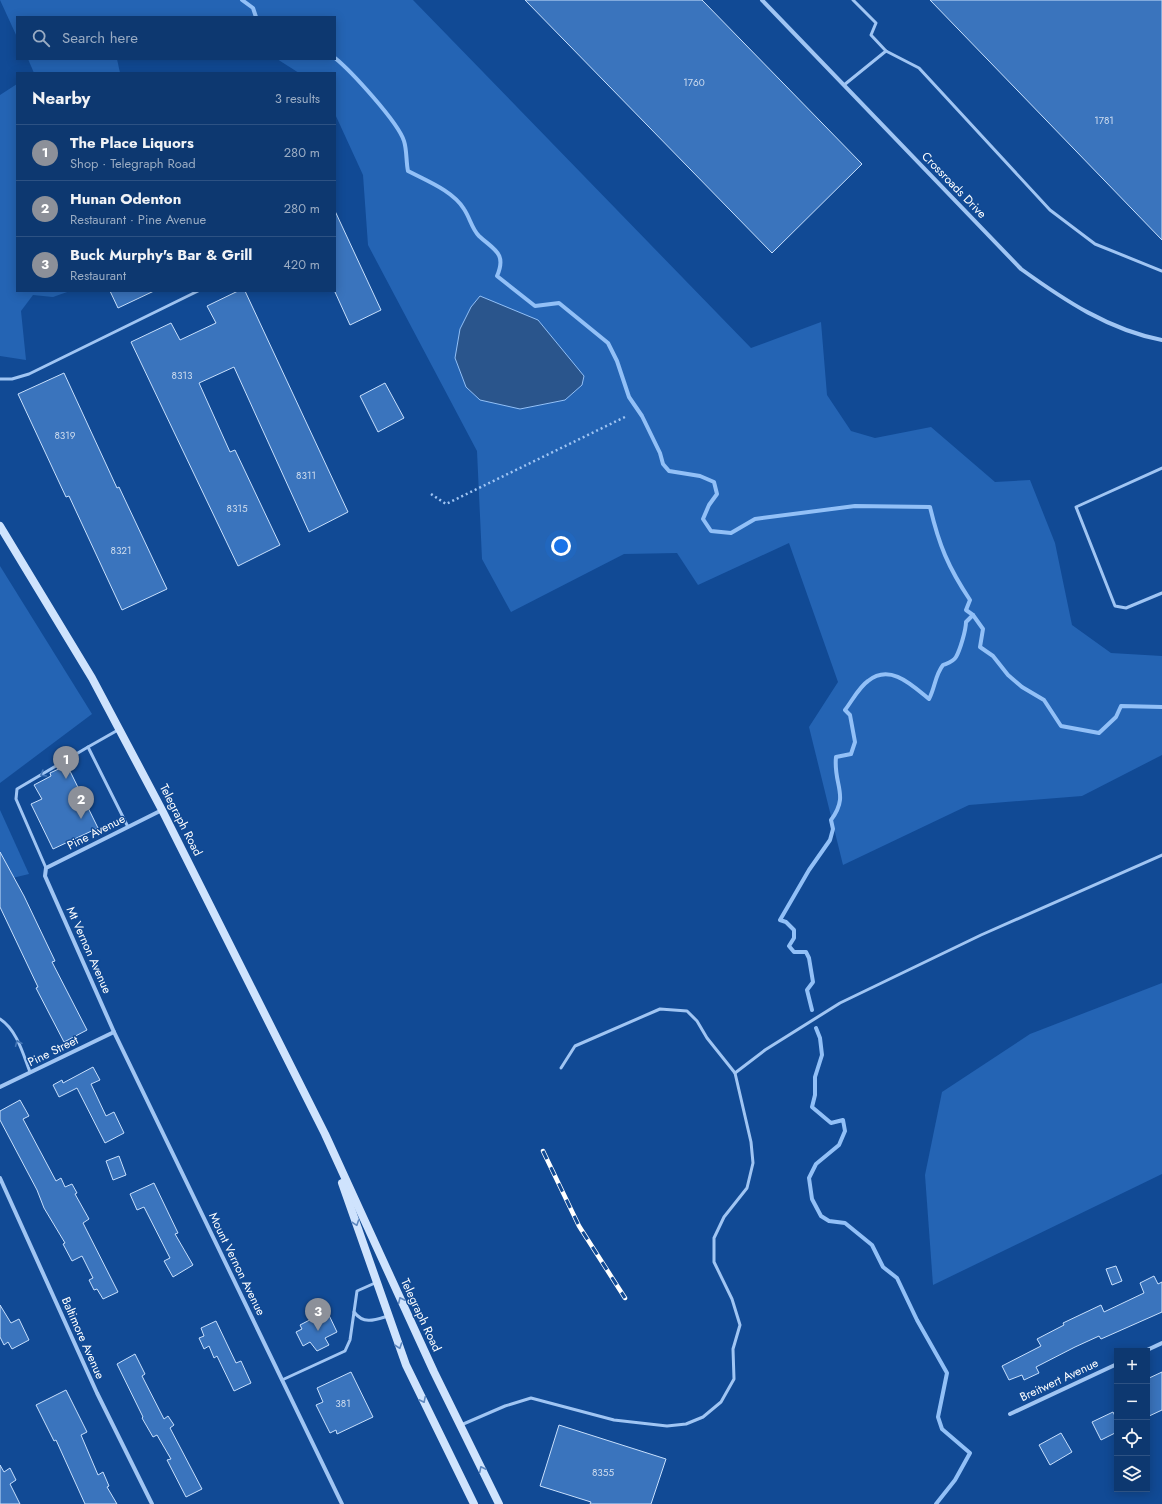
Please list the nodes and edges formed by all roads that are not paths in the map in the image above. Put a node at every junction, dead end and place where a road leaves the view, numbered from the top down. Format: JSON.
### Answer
{"nodes":[{"id":1,"x":762,"y":0,"type":"edge"},
{"id":2,"x":853,"y":0,"type":"edge"},
{"id":3,"x":886,"y":51,"type":"junction"},
{"id":4,"x":844,"y":85,"type":"junction"},
{"id":5,"x":1162,"y":272,"type":"edge"},
{"id":6,"x":196,"y":292,"type":"edge"},
{"id":7,"x":1162,"y":340,"type":"edge"},
{"id":8,"x":0,"y":379,"type":"edge"},
{"id":9,"x":1162,"y":468,"type":"edge"},
{"id":10,"x":0,"y":526,"type":"edge"},
{"id":11,"x":1162,"y":593,"type":"edge"},
{"id":12,"x":119,"y":729,"type":"junction"},
{"id":13,"x":88,"y":747,"type":"junction"},
{"id":14,"x":162,"y":810,"type":"junction"},
{"id":15,"x":128,"y":827,"type":"junction"},
{"id":16,"x":1162,"y":855,"type":"edge"},
{"id":17,"x":46,"y":868,"type":"junction"},
{"id":18,"x":0,"y":1019,"type":"edge"},
{"id":19,"x":114,"y":1032,"type":"junction"},
{"id":20,"x":561,"y":1068,"type":"dead end"},
{"id":21,"x":30,"y":1072,"type":"junction"},
{"id":22,"x":735,"y":1073,"type":"junction"},
{"id":23,"x":0,"y":1087,"type":"edge"},
{"id":24,"x":325,"y":1134,"type":"junction"},
{"id":25,"x":0,"y":1178,"type":"edge"},
{"id":26,"x":377,"y":1282,"type":"junction"},
{"id":27,"x":354,"y":1312,"type":"junction"},
{"id":28,"x":389,"y":1316,"type":"junction"},
{"id":29,"x":1162,"y":1343,"type":"edge"},
{"id":30,"x":1150,"y":1349,"type":"edge"},
{"id":31,"x":1114,"y":1365,"type":"edge"},
{"id":32,"x":282,"y":1380,"type":"junction"},
{"id":33,"x":1010,"y":1414,"type":"dead end"},
{"id":34,"x":461,"y":1425,"type":"junction"},
{"id":35,"x":474,"y":1503,"type":"edge"},
{"id":36,"x":152,"y":1504,"type":"edge"},
{"id":37,"x":342,"y":1504,"type":"edge"},
{"id":38,"x":499,"y":1504,"type":"edge"}],
"edges":[{"from":1,"to":4,"type":"street","name":"Crossroads Drive"},
{"from":2,"to":3,"type":"lane"},
{"from":3,"to":4,"type":"lane"},
{"from":3,"to":5,"type":"lane"},
{"from":4,"to":7,"type":"street","name":"Crossroads Drive"},
{"from":6,"to":8,"type":"lane"},
{"from":9,"to":11,"type":"lane"},
{"from":10,"to":12,"type":"main road","name":"Telegraph Road"},
{"from":12,"to":13,"type":"lane"},
{"from":12,"to":14,"type":"main road","name":"Telegraph Road"},
{"from":13,"to":15,"type":"lane"},
{"from":13,"to":17,"type":"lane","one_way":true},
{"from":14,"to":15,"type":"street","name":"Pine Avenue"},
{"from":14,"to":24,"type":"main road","name":"Telegraph Road"},
{"from":15,"to":17,"type":"street","name":"Pine Avenue"},
{"from":16,"to":22,"type":"lane"},
{"from":17,"to":19,"type":"street","name":"Mt Vernon Avenue"},
{"from":21,"to":18,"type":"lane","one_way":true},
{"from":19,"to":21,"type":"street","name":"Pine Street"},
{"from":19,"to":32,"type":"street","name":"Mount Vernon Avenue"},
{"from":20,"to":22,"type":"lane"},
{"from":21,"to":23,"type":"street","name":"Pine Street"},
{"from":22,"to":34,"type":"lane"},
{"from":24,"to":26,"type":"main road","name":"Telegraph Road","one_way":true},
{"from":34,"to":24,"type":"main road","name":"Telegraph Road","one_way":true},
{"from":25,"to":36,"type":"street","name":"Baltimore Avenue"},
{"from":26,"to":27,"type":"lane"},
{"from":26,"to":28,"type":"main road","name":"Telegraph Road"},
{"from":27,"to":28,"type":"lane"},
{"from":27,"to":32,"type":"lane"},
{"from":28,"to":35,"type":"main road","name":"Telegraph Road","one_way":true},
{"from":29,"to":30,"type":"street"},
{"from":31,"to":33,"type":"street","name":"Breitwert Avenue"},
{"from":32,"to":37,"type":"street","name":"Mount Vernon Avenue"},
{"from":38,"to":34,"type":"main road","name":"Telegraph Road","one_way":true}]}
